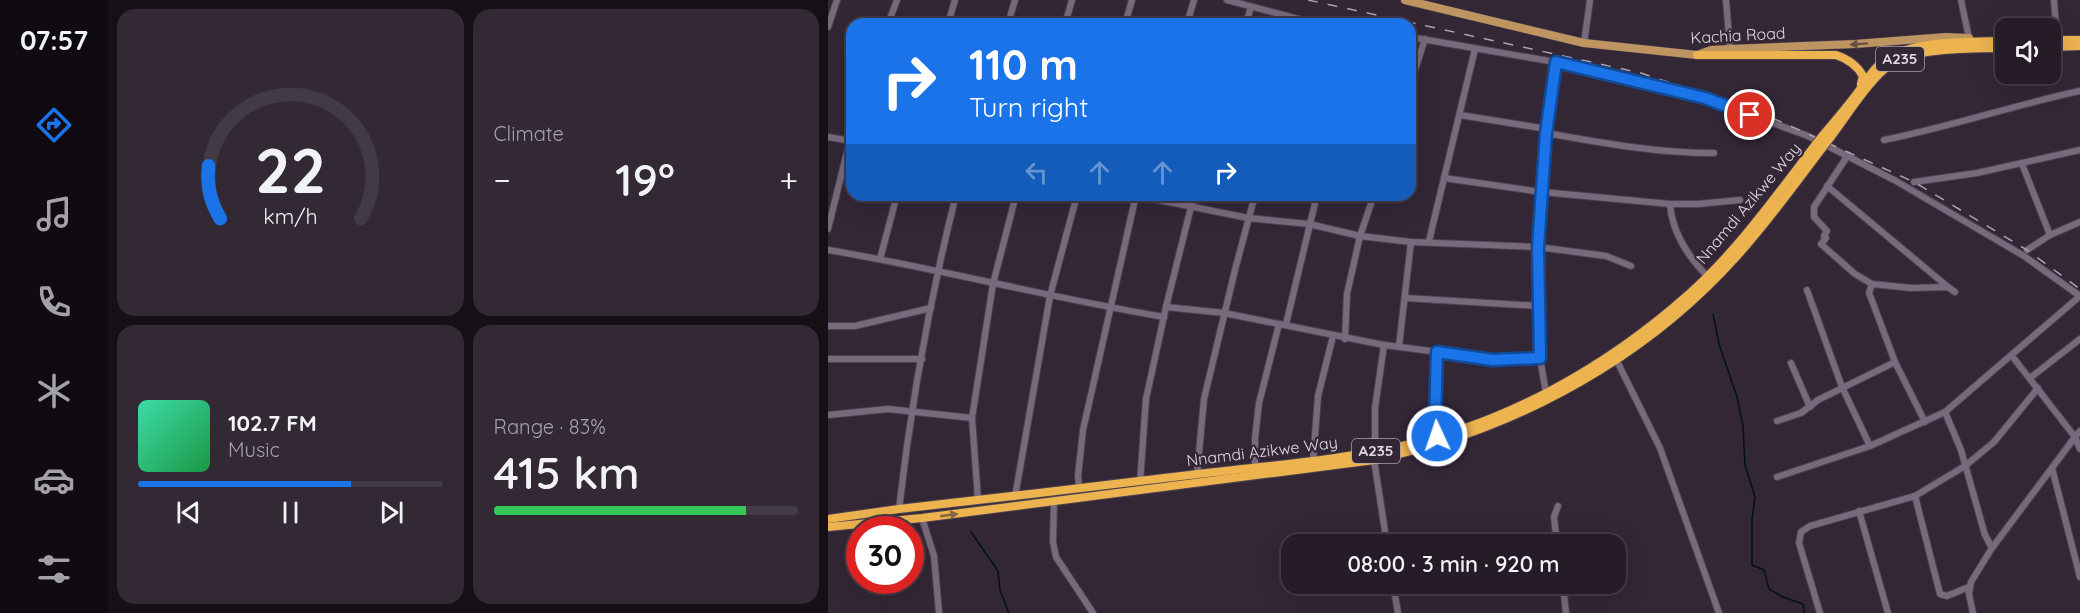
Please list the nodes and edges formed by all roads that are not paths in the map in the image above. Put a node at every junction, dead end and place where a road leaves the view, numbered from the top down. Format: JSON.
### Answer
{"nodes":[{"id":1,"x":837,"y":0,"type":"edge"},
{"id":2,"x":897,"y":0,"type":"edge"},
{"id":3,"x":955,"y":0,"type":"edge"},
{"id":4,"x":1015,"y":0,"type":"edge"},
{"id":5,"x":1072,"y":0,"type":"edge"},
{"id":6,"x":1132,"y":0,"type":"edge"},
{"id":7,"x":1194,"y":0,"type":"edge"},
{"id":8,"x":1227,"y":0,"type":"edge"},
{"id":9,"x":1405,"y":0,"type":"edge"},
{"id":10,"x":1590,"y":0,"type":"edge"},
{"id":11,"x":1726,"y":0,"type":"edge"},
{"id":12,"x":1961,"y":0,"type":"edge"},
{"id":13,"x":2054,"y":0,"type":"edge"},
{"id":14,"x":1251,"y":7,"type":"junction"},
{"id":15,"x":890,"y":18,"type":"edge"},
{"id":16,"x":950,"y":18,"type":"edge"},
{"id":17,"x":1010,"y":18,"type":"edge"},
{"id":18,"x":1067,"y":18,"type":"edge"},
{"id":19,"x":1127,"y":18,"type":"edge"},
{"id":20,"x":1189,"y":18,"type":"edge"},
{"id":21,"x":1248,"y":18,"type":"edge"},
{"id":22,"x":1288,"y":18,"type":"edge"},
{"id":23,"x":2054,"y":18,"type":"edge"},
{"id":24,"x":828,"y":27,"type":"edge"},
{"id":25,"x":1416,"y":38,"type":"edge"},
{"id":26,"x":1969,"y":38,"type":"junction"},
{"id":27,"x":1425,"y":39,"type":"junction"},
{"id":28,"x":2080,"y":40,"type":"edge"},
{"id":29,"x":1995,"y":41,"type":"edge"},
{"id":30,"x":2061,"y":41,"type":"edge"},
{"id":31,"x":1979,"y":42,"type":"junction"},
{"id":32,"x":1584,"y":43,"type":"junction"},
{"id":33,"x":2061,"y":43,"type":"edge"},
{"id":34,"x":2080,"y":46,"type":"edge"},
{"id":35,"x":1475,"y":49,"type":"junction"},
{"id":36,"x":1730,"y":49,"type":"junction"},
{"id":37,"x":1995,"y":49,"type":"edge"},
{"id":38,"x":1697,"y":54,"type":"junction"},
{"id":39,"x":1556,"y":62,"type":"junction"},
{"id":40,"x":1416,"y":67,"type":"edge"},
{"id":41,"x":1859,"y":91,"type":"junction"},
{"id":42,"x":2080,"y":91,"type":"edge"},
{"id":43,"x":1460,"y":115,"type":"junction"},
{"id":44,"x":1547,"y":131,"type":"junction"},
{"id":45,"x":1826,"y":136,"type":"junction"},
{"id":46,"x":828,"y":137,"type":"edge"},
{"id":47,"x":846,"y":140,"type":"edge"},
{"id":48,"x":1884,"y":140,"type":"dead end"},
{"id":49,"x":1820,"y":145,"type":"junction"},
{"id":50,"x":2080,"y":150,"type":"edge"},
{"id":51,"x":1714,"y":153,"type":"dead end"},
{"id":52,"x":1848,"y":155,"type":"junction"},
{"id":53,"x":846,"y":157,"type":"edge"},
{"id":54,"x":2022,"y":164,"type":"junction"},
{"id":55,"x":1444,"y":178,"type":"junction"},
{"id":56,"x":1914,"y":182,"type":"dead end"},
{"id":57,"x":1827,"y":186,"type":"junction"},
{"id":58,"x":1542,"y":192,"type":"junction"},
{"id":59,"x":1740,"y":200,"type":"dead end"},
{"id":60,"x":895,"y":201,"type":"edge"},
{"id":61,"x":954,"y":201,"type":"edge"},
{"id":62,"x":1014,"y":201,"type":"edge"},
{"id":63,"x":1075,"y":201,"type":"edge"},
{"id":64,"x":1134,"y":201,"type":"edge"},
{"id":65,"x":1162,"y":201,"type":"edge"},
{"id":66,"x":1192,"y":201,"type":"edge"},
{"id":67,"x":1254,"y":201,"type":"edge"},
{"id":68,"x":1315,"y":201,"type":"edge"},
{"id":69,"x":1372,"y":201,"type":"edge"},
{"id":70,"x":1670,"y":204,"type":"junction"},
{"id":71,"x":1190,"y":207,"type":"junction"},
{"id":72,"x":1248,"y":218,"type":"junction"},
{"id":73,"x":2080,"y":222,"type":"edge"},
{"id":74,"x":1309,"y":224,"type":"junction"},
{"id":75,"x":828,"y":229,"type":"edge"},
{"id":76,"x":2050,"y":235,"type":"junction"},
{"id":77,"x":1360,"y":236,"type":"junction"},
{"id":78,"x":1429,"y":241,"type":"junction"},
{"id":79,"x":1411,"y":242,"type":"junction"},
{"id":80,"x":1538,"y":247,"type":"junction"},
{"id":81,"x":828,"y":250,"type":"edge"},
{"id":82,"x":2027,"y":250,"type":"dead end"},
{"id":83,"x":879,"y":259,"type":"junction"},
{"id":84,"x":1631,"y":266,"type":"dead end"},
{"id":85,"x":937,"y":270,"type":"junction"},
{"id":86,"x":1707,"y":276,"type":"junction"},
{"id":87,"x":993,"y":284,"type":"junction"},
{"id":88,"x":1872,"y":284,"type":"junction"},
{"id":89,"x":1948,"y":287,"type":"junction"},
{"id":90,"x":1806,"y":290,"type":"dead end"},
{"id":91,"x":1955,"y":292,"type":"dead end"},
{"id":92,"x":1050,"y":296,"type":"junction"},
{"id":93,"x":2080,"y":296,"type":"edge"},
{"id":94,"x":1405,"y":298,"type":"junction"},
{"id":95,"x":1540,"y":306,"type":"junction"},
{"id":96,"x":1166,"y":307,"type":"junction"},
{"id":97,"x":931,"y":308,"type":"junction"},
{"id":98,"x":1110,"y":308,"type":"junction"},
{"id":99,"x":1224,"y":313,"type":"junction"},
{"id":100,"x":1164,"y":317,"type":"junction"},
{"id":101,"x":1283,"y":324,"type":"junction"},
{"id":102,"x":828,"y":326,"type":"edge"},
{"id":103,"x":1333,"y":336,"type":"junction"},
{"id":104,"x":1345,"y":339,"type":"junction"},
{"id":105,"x":2080,"y":339,"type":"edge"},
{"id":106,"x":1384,"y":345,"type":"junction"},
{"id":107,"x":1399,"y":346,"type":"junction"},
{"id":108,"x":1437,"y":352,"type":"junction"},
{"id":109,"x":2012,"y":356,"type":"junction"},
{"id":110,"x":1540,"y":358,"type":"junction"},
{"id":111,"x":828,"y":359,"type":"edge"},
{"id":112,"x":922,"y":359,"type":"junction"},
{"id":113,"x":1616,"y":360,"type":"junction"},
{"id":114,"x":1895,"y":362,"type":"junction"},
{"id":115,"x":1791,"y":363,"type":"dead end"},
{"id":116,"x":2030,"y":378,"type":"junction"},
{"id":117,"x":1842,"y":387,"type":"junction"},
{"id":118,"x":2038,"y":388,"type":"junction"},
{"id":119,"x":1546,"y":393,"type":"junction"},
{"id":120,"x":1810,"y":407,"type":"junction"},
{"id":121,"x":912,"y":411,"type":"junction"},
{"id":122,"x":1945,"y":412,"type":"junction"},
{"id":123,"x":828,"y":415,"type":"edge"},
{"id":124,"x":972,"y":418,"type":"junction"},
{"id":125,"x":1778,"y":421,"type":"dead end"},
{"id":126,"x":1925,"y":422,"type":"junction"},
{"id":127,"x":2080,"y":430,"type":"edge"},
{"id":128,"x":1437,"y":436,"type":"junction"},
{"id":129,"x":2075,"y":437,"type":"junction"},
{"id":130,"x":1870,"y":446,"type":"junction"},
{"id":131,"x":2080,"y":449,"type":"edge"},
{"id":132,"x":1374,"y":456,"type":"junction"},
{"id":133,"x":1313,"y":461,"type":"junction"},
{"id":134,"x":1965,"y":466,"type":"junction"},
{"id":135,"x":1255,"y":468,"type":"junction"},
{"id":136,"x":2052,"y":468,"type":"junction"},
{"id":137,"x":1197,"y":474,"type":"junction"},
{"id":138,"x":1777,"y":477,"type":"dead end"},
{"id":139,"x":1140,"y":482,"type":"junction"},
{"id":140,"x":1079,"y":489,"type":"junction"},
{"id":141,"x":1915,"y":495,"type":"junction"},
{"id":142,"x":1015,"y":496,"type":"junction"},
{"id":143,"x":978,"y":500,"type":"junction"},
{"id":144,"x":1054,"y":500,"type":"junction"},
{"id":145,"x":1558,"y":506,"type":"dead end"},
{"id":146,"x":899,"y":509,"type":"junction"},
{"id":147,"x":1859,"y":511,"type":"junction"},
{"id":148,"x":924,"y":518,"type":"edge"},
{"id":149,"x":828,"y":519,"type":"edge"},
{"id":150,"x":924,"y":524,"type":"edge"},
{"id":151,"x":846,"y":525,"type":"edge"},
{"id":152,"x":828,"y":527,"type":"edge"},
{"id":153,"x":1386,"y":534,"type":"edge"},
{"id":154,"x":1556,"y":534,"type":"edge"},
{"id":155,"x":1992,"y":548,"type":"junction"},
{"id":156,"x":2080,"y":577,"type":"edge"},
{"id":157,"x":1969,"y":587,"type":"junction"},
{"id":158,"x":1395,"y":594,"type":"edge"},
{"id":159,"x":1564,"y":594,"type":"edge"},
{"id":160,"x":939,"y":613,"type":"edge"},
{"id":161,"x":1093,"y":613,"type":"edge"},
{"id":162,"x":1398,"y":613,"type":"edge"},
{"id":163,"x":1566,"y":613,"type":"edge"},
{"id":164,"x":1719,"y":613,"type":"edge"},
{"id":165,"x":1820,"y":613,"type":"edge"},
{"id":166,"x":1888,"y":613,"type":"edge"},
{"id":167,"x":1973,"y":613,"type":"edge"}],
"edges":[{"from":1,"to":24,"type":"street"},
{"from":2,"to":15,"type":"street"},
{"from":3,"to":16,"type":"street"},
{"from":4,"to":17,"type":"street"},
{"from":5,"to":18,"type":"street"},
{"from":6,"to":19,"type":"street"},
{"from":7,"to":20,"type":"street"},
{"from":8,"to":14,"type":"street"},
{"from":9,"to":32,"type":"main road","name":"Kachia Road"},
{"from":10,"to":32,"type":"street"},
{"from":11,"to":36,"type":"street"},
{"from":12,"to":26,"type":"street"},
{"from":13,"to":23,"type":"street"},
{"from":14,"to":21,"type":"street"},
{"from":14,"to":22,"type":"street"},
{"from":25,"to":27,"type":"street"},
{"from":26,"to":31,"type":"main road","name":"Kachia Road"},
{"from":26,"to":36,"type":"main road","name":"Kachia Road","one_way":true},
{"from":27,"to":35,"type":"street"},
{"from":27,"to":40,"type":"street"},
{"from":28,"to":30,"type":"highway"},
{"from":29,"to":31,"type":"highway","name":"Kachia Road","number":"A235"},
{"from":31,"to":41,"type":"highway","name":"Nnamdi Azikwe Way","number":"A235"},
{"from":32,"to":38,"type":"main road","name":"Kachia Road"},
{"from":33,"to":34,"type":"highway"},
{"from":35,"to":39,"type":"street"},
{"from":35,"to":43,"type":"street"},
{"from":36,"to":38,"type":"main road","name":"Kachia Road"},
{"from":37,"to":45,"type":"highway","number":"A235"},
{"from":38,"to":41,"type":"highway"},
{"from":39,"to":44,"type":"street"},
{"from":39,"to":52,"type":"street"},
{"from":41,"to":45,"type":"highway","name":"Nnamdi Azikwe Way","number":"A235"},
{"from":42,"to":48,"type":"street"},
{"from":43,"to":44,"type":"street"},
{"from":43,"to":55,"type":"street"},
{"from":44,"to":51,"type":"street"},
{"from":44,"to":58,"type":"street"},
{"from":45,"to":49,"type":"highway","name":"Nnamdi Azikwe Way","number":"A235","bridge":true},
{"from":46,"to":47,"type":"street"},
{"from":49,"to":86,"type":"highway","name":"Nnamdi Azikwe Way","number":"A235"},
{"from":49,"to":113,"type":"highway","name":"Nnamdi Azikwe Way","number":"A235"},
{"from":50,"to":54,"type":"street"},
{"from":52,"to":57,"type":"street"},
{"from":52,"to":93,"type":"street"},
{"from":53,"to":75,"type":"street"},
{"from":54,"to":56,"type":"street"},
{"from":54,"to":76,"type":"street"},
{"from":55,"to":58,"type":"street"},
{"from":55,"to":78,"type":"street"},
{"from":57,"to":88,"type":"street"},
{"from":57,"to":89,"type":"street"},
{"from":58,"to":70,"type":"street"},
{"from":58,"to":80,"type":"street"},
{"from":59,"to":70,"type":"street"},
{"from":60,"to":83,"type":"street"},
{"from":61,"to":85,"type":"street"},
{"from":62,"to":87,"type":"street"},
{"from":63,"to":92,"type":"street"},
{"from":64,"to":98,"type":"street"},
{"from":65,"to":71,"type":"street"},
{"from":66,"to":71,"type":"street"},
{"from":67,"to":72,"type":"street"},
{"from":68,"to":74,"type":"street"},
{"from":69,"to":77,"type":"street"},
{"from":70,"to":86,"type":"street"},
{"from":71,"to":72,"type":"street"},
{"from":71,"to":96,"type":"street"},
{"from":72,"to":74,"type":"street"},
{"from":72,"to":99,"type":"street"},
{"from":73,"to":76,"type":"street"},
{"from":74,"to":77,"type":"street"},
{"from":74,"to":101,"type":"street"},
{"from":76,"to":82,"type":"street"},
{"from":77,"to":79,"type":"street"},
{"from":77,"to":104,"type":"street"},
{"from":78,"to":79,"type":"street"},
{"from":78,"to":80,"type":"street"},
{"from":79,"to":94,"type":"street"},
{"from":80,"to":84,"type":"street"},
{"from":80,"to":95,"type":"street"},
{"from":81,"to":83,"type":"street"},
{"from":83,"to":85,"type":"street"},
{"from":85,"to":87,"type":"street"},
{"from":85,"to":97,"type":"street"},
{"from":86,"to":119,"type":"highway","name":"Nnamdi Azikwe Way","number":"A235"},
{"from":87,"to":92,"type":"street"},
{"from":87,"to":124,"type":"street"},
{"from":88,"to":89,"type":"street"},
{"from":88,"to":114,"type":"street"},
{"from":89,"to":91,"type":"street"},
{"from":90,"to":117,"type":"street"},
{"from":92,"to":98,"type":"street"},
{"from":92,"to":142,"type":"street"},
{"from":93,"to":109,"type":"street"},
{"from":94,"to":95,"type":"street"},
{"from":94,"to":107,"type":"street"},
{"from":95,"to":110,"type":"street"},
{"from":96,"to":99,"type":"street"},
{"from":96,"to":100,"type":"street"},
{"from":97,"to":102,"type":"street"},
{"from":97,"to":112,"type":"street"},
{"from":98,"to":100,"type":"street"},
{"from":98,"to":140,"type":"street"},
{"from":99,"to":101,"type":"street"},
{"from":99,"to":137,"type":"street"},
{"from":100,"to":139,"type":"street"},
{"from":101,"to":103,"type":"street"},
{"from":101,"to":135,"type":"street"},
{"from":103,"to":104,"type":"street"},
{"from":103,"to":133,"type":"street"},
{"from":104,"to":106,"type":"street"},
{"from":105,"to":116,"type":"street"},
{"from":106,"to":107,"type":"street"},
{"from":106,"to":132,"type":"street"},
{"from":107,"to":108,"type":"street"},
{"from":108,"to":110,"type":"street"},
{"from":108,"to":128,"type":"street"},
{"from":109,"to":116,"type":"street"},
{"from":109,"to":122,"type":"street"},
{"from":110,"to":119,"type":"street"},
{"from":111,"to":112,"type":"street"},
{"from":112,"to":121,"type":"street"},
{"from":113,"to":132,"type":"highway","name":"Nnamdi Azikwe Way","number":"A235"},
{"from":113,"to":164,"type":"street"},
{"from":114,"to":117,"type":"street"},
{"from":114,"to":126,"type":"street"},
{"from":115,"to":120,"type":"street"},
{"from":116,"to":118,"type":"street"},
{"from":117,"to":120,"type":"street"},
{"from":117,"to":130,"type":"street"},
{"from":118,"to":129,"type":"street"},
{"from":118,"to":134,"type":"street"},
{"from":119,"to":128,"type":"highway","name":"Nnamdi Azikwe Way","number":"A235"},
{"from":120,"to":125,"type":"street"},
{"from":121,"to":123,"type":"street"},
{"from":121,"to":124,"type":"street"},
{"from":121,"to":146,"type":"street"},
{"from":122,"to":126,"type":"street"},
{"from":122,"to":134,"type":"street"},
{"from":124,"to":143,"type":"street"},
{"from":126,"to":130,"type":"street"},
{"from":127,"to":129,"type":"street"},
{"from":128,"to":132,"type":"highway","name":"Nnamdi Azikwe Way","number":"A235"},
{"from":129,"to":131,"type":"street"},
{"from":129,"to":136,"type":"street"},
{"from":130,"to":138,"type":"street"},
{"from":132,"to":133,"type":"highway","name":"Nnamdi Azikwe Way","number":"A235"},
{"from":132,"to":144,"type":"highway","name":"Nnamdi Azikwe Way","number":"A235"},
{"from":132,"to":153,"type":"street"},
{"from":133,"to":135,"type":"highway","name":"Nnamdi Azikwe Way","number":"A235"},
{"from":134,"to":141,"type":"street"},
{"from":134,"to":155,"type":"street"},
{"from":135,"to":137,"type":"highway","name":"Nnamdi Azikwe Way","number":"A235"},
{"from":136,"to":155,"type":"street"},
{"from":136,"to":156,"type":"street"},
{"from":137,"to":139,"type":"highway","name":"Nnamdi Azikwe Way","number":"A235"},
{"from":139,"to":140,"type":"highway","name":"Nnamdi Azikwe Way","number":"A235"},
{"from":140,"to":142,"type":"highway","name":"Nnamdi Azikwe Way","number":"A235"},
{"from":141,"to":147,"type":"street"},
{"from":141,"to":157,"type":"street"},
{"from":142,"to":143,"type":"highway","name":"Nnamdi Azikwe Way","number":"A235"},
{"from":143,"to":146,"type":"highway","name":"Nnamdi Azikwe Way","number":"A235"},
{"from":148,"to":144,"type":"highway","name":"Nnamdi Azikwe Way","number":"A235","one_way":true},
{"from":144,"to":161,"type":"street"},
{"from":145,"to":154,"type":"street"},
{"from":146,"to":149,"type":"highway","name":"Nnamdi Azikwe Way","number":"A235"},
{"from":147,"to":165,"type":"street"},
{"from":147,"to":166,"type":"street"},
{"from":150,"to":160,"type":"street"},
{"from":151,"to":152,"type":"highway","name":"Nnamdi Azikwe Way","number":"A235"},
{"from":155,"to":157,"type":"street"},
{"from":157,"to":167,"type":"street"},
{"from":158,"to":162,"type":"street"},
{"from":159,"to":163,"type":"street"}]}
